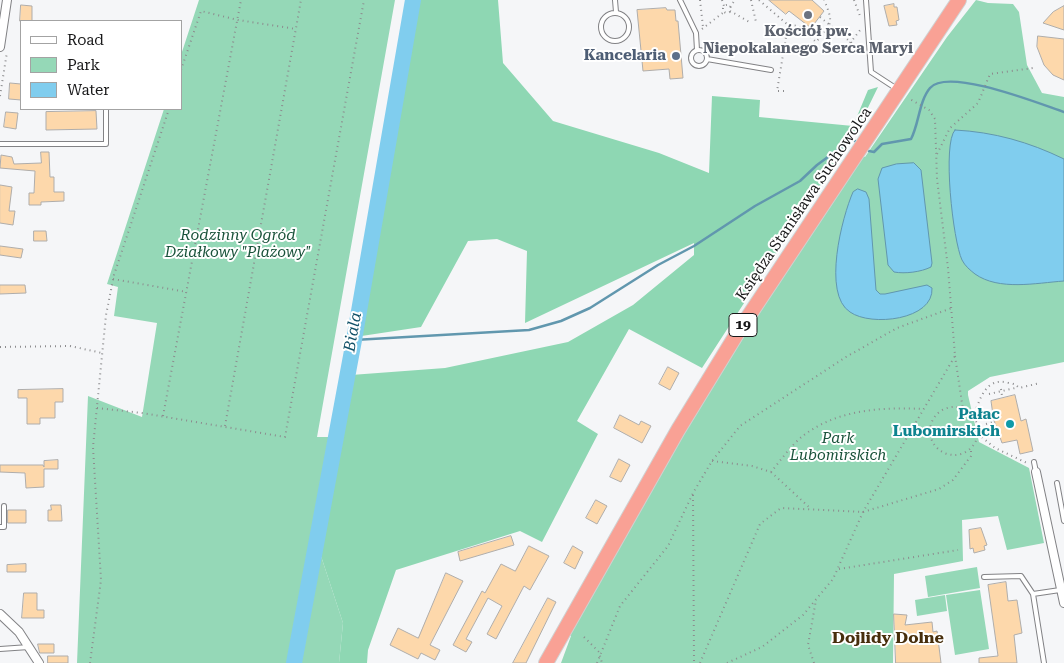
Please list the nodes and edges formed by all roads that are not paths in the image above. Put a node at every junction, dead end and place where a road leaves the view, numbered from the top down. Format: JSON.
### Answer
{"nodes":[{"id":1,"x":7,"y":0,"type":"edge"},
{"id":2,"x":615,"y":0,"type":"edge"},
{"id":3,"x":680,"y":0,"type":"edge"},
{"id":4,"x":866,"y":0,"type":"edge"},
{"id":5,"x":959,"y":0,"type":"edge"},
{"id":6,"x":616,"y":12,"type":"junction"},
{"id":7,"x":0,"y":47,"type":"edge"},
{"id":8,"x":697,"y":50,"type":"junction"},
{"id":9,"x":707,"y":59,"type":"junction"},
{"id":10,"x":771,"y":70,"type":"dead end"},
{"id":11,"x":902,"y":93,"type":"junction"},
{"id":12,"x":106,"y":110,"type":"dead end"},
{"id":13,"x":0,"y":144,"type":"edge"},
{"id":14,"x":1034,"y":462,"type":"road end"},
{"id":15,"x":1036,"y":472,"type":"joint"},
{"id":16,"x":1057,"y":483,"type":"dead end"},
{"id":17,"x":4,"y":506,"type":"dead end"},
{"id":18,"x":1064,"y":521,"type":"edge"},
{"id":19,"x":0,"y":527,"type":"edge"},
{"id":20,"x":1061,"y":570,"type":"edge"},
{"id":21,"x":984,"y":577,"type":"dead end"},
{"id":22,"x":1061,"y":590,"type":"junction"},
{"id":23,"x":1033,"y":594,"type":"junction"},
{"id":24,"x":1064,"y":603,"type":"edge"},
{"id":25,"x":0,"y":614,"type":"edge"},
{"id":26,"x":29,"y":647,"type":"junction"},
{"id":27,"x":0,"y":648,"type":"edge"},
{"id":28,"x":39,"y":663,"type":"edge"},
{"id":29,"x":546,"y":663,"type":"edge"},
{"id":30,"x":1044,"y":663,"type":"edge"}],
"edges":[{"from":1,"to":7,"type":"street"},
{"from":2,"to":6,"type":"lane"},
{"from":3,"to":8,"type":"lane"},
{"from":4,"to":11,"type":"lane"},
{"from":5,"to":11,"type":"highway","name":"Księdza Stanisława Suchowolca","number":"19"},
{"from":6,"to":6,"type":"lane"},
{"from":8,"to":9,"type":"lane"},
{"from":8,"to":9,"type":"lane"},
{"from":9,"to":10,"type":"lane"},
{"from":11,"to":29,"type":"highway","name":"Księdza Stanisława Suchowolca","number":"19"},
{"from":12,"to":13,"type":"lane"},
{"from":14,"to":15,"type":"lane"},
{"from":15,"to":20,"type":"street"},
{"from":16,"to":18,"type":"lane"},
{"from":17,"to":19,"type":"lane"},
{"from":20,"to":22,"type":"street"},
{"from":21,"to":23,"type":"lane"},
{"from":22,"to":23,"type":"lane"},
{"from":22,"to":24,"type":"street"},
{"from":23,"to":30,"type":"lane"},
{"from":25,"to":26,"type":"street"},
{"from":26,"to":27,"type":"lane"},
{"from":26,"to":28,"type":"street"}]}
